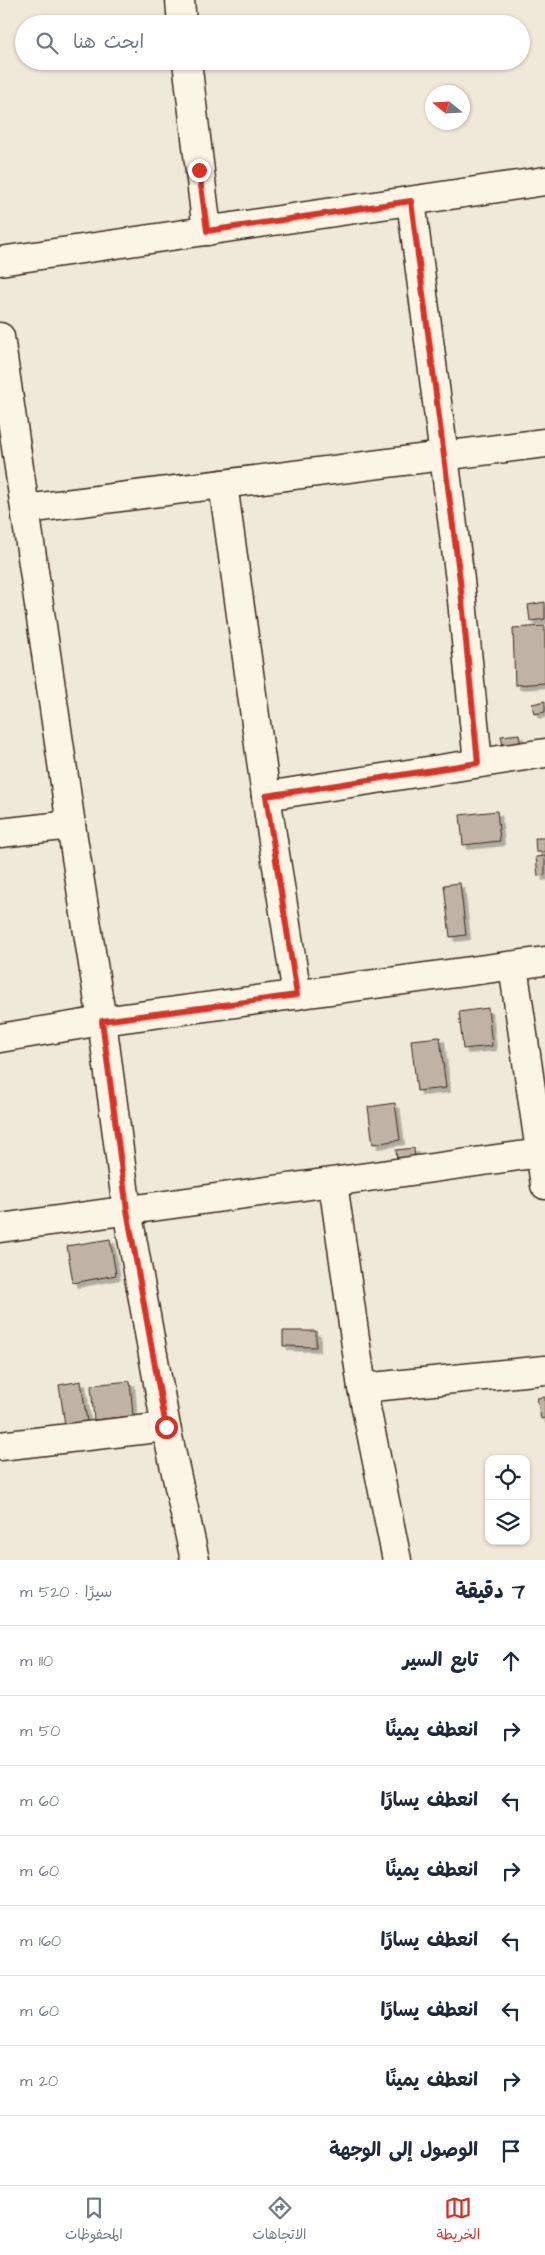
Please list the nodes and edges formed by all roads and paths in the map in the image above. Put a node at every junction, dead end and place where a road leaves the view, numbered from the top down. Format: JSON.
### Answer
{"nodes":[{"id":1,"x":180,"y":0,"type":"edge"},
{"id":2,"x":181,"y":15,"type":"edge"},
{"id":3,"x":188,"y":70,"type":"edge"},
{"id":4,"x":545,"y":181,"type":"edge"},
{"id":5,"x":411,"y":201,"type":"junction"},
{"id":6,"x":207,"y":231,"type":"junction"},
{"id":7,"x":0,"y":261,"type":"edge"},
{"id":8,"x":0,"y":337,"type":"edge"},
{"id":9,"x":545,"y":443,"type":"edge"},
{"id":10,"x":445,"y":457,"type":"junction"},
{"id":11,"x":223,"y":484,"type":"junction"},
{"id":12,"x":26,"y":509,"type":"junction"},
{"id":13,"x":545,"y":753,"type":"edge"},
{"id":14,"x":478,"y":763,"type":"junction"},
{"id":15,"x":266,"y":796,"type":"junction"},
{"id":16,"x":71,"y":825,"type":"junction"},
{"id":17,"x":0,"y":834,"type":"edge"},
{"id":18,"x":545,"y":961,"type":"edge"},
{"id":19,"x":513,"y":966,"type":"junction"},
{"id":20,"x":297,"y":995,"type":"junction"},
{"id":21,"x":102,"y":1021,"type":"junction"},
{"id":22,"x":0,"y":1038,"type":"edge"},
{"id":23,"x":540,"y":1153,"type":"junction"},
{"id":24,"x":333,"y":1183,"type":"junction"},
{"id":25,"x":545,"y":1185,"type":"edge"},
{"id":26,"x":127,"y":1210,"type":"junction"},
{"id":27,"x":0,"y":1228,"type":"edge"},
{"id":28,"x":545,"y":1370,"type":"edge"},
{"id":29,"x":362,"y":1388,"type":"junction"},
{"id":30,"x":166,"y":1427,"type":"junction"},
{"id":31,"x":0,"y":1446,"type":"edge"},
{"id":32,"x":195,"y":1560,"type":"edge"},
{"id":33,"x":397,"y":1560,"type":"edge"}],
"edges":[{"from":1,"to":2,"type":"street"},
{"from":3,"to":6,"type":"street"},
{"from":4,"to":5,"type":"street"},
{"from":5,"to":6,"type":"street"},
{"from":5,"to":10,"type":"street"},
{"from":6,"to":7,"type":"street"},
{"from":8,"to":12,"type":"street"},
{"from":9,"to":10,"type":"street"},
{"from":10,"to":11,"type":"street"},
{"from":10,"to":14,"type":"street"},
{"from":11,"to":12,"type":"street"},
{"from":11,"to":15,"type":"street"},
{"from":12,"to":16,"type":"street"},
{"from":13,"to":14,"type":"street"},
{"from":14,"to":15,"type":"street"},
{"from":15,"to":20,"type":"street"},
{"from":16,"to":17,"type":"street"},
{"from":16,"to":21,"type":"street"},
{"from":18,"to":19,"type":"street"},
{"from":19,"to":20,"type":"street"},
{"from":19,"to":23,"type":"street"},
{"from":20,"to":21,"type":"street"},
{"from":21,"to":22,"type":"street"},
{"from":21,"to":26,"type":"street"},
{"from":23,"to":24,"type":"street"},
{"from":23,"to":25,"type":"street"},
{"from":24,"to":26,"type":"street"},
{"from":24,"to":29,"type":"street"},
{"from":26,"to":27,"type":"street"},
{"from":26,"to":30,"type":"street"},
{"from":28,"to":29,"type":"street"},
{"from":29,"to":33,"type":"street"},
{"from":30,"to":31,"type":"street"},
{"from":30,"to":32,"type":"street"}]}
